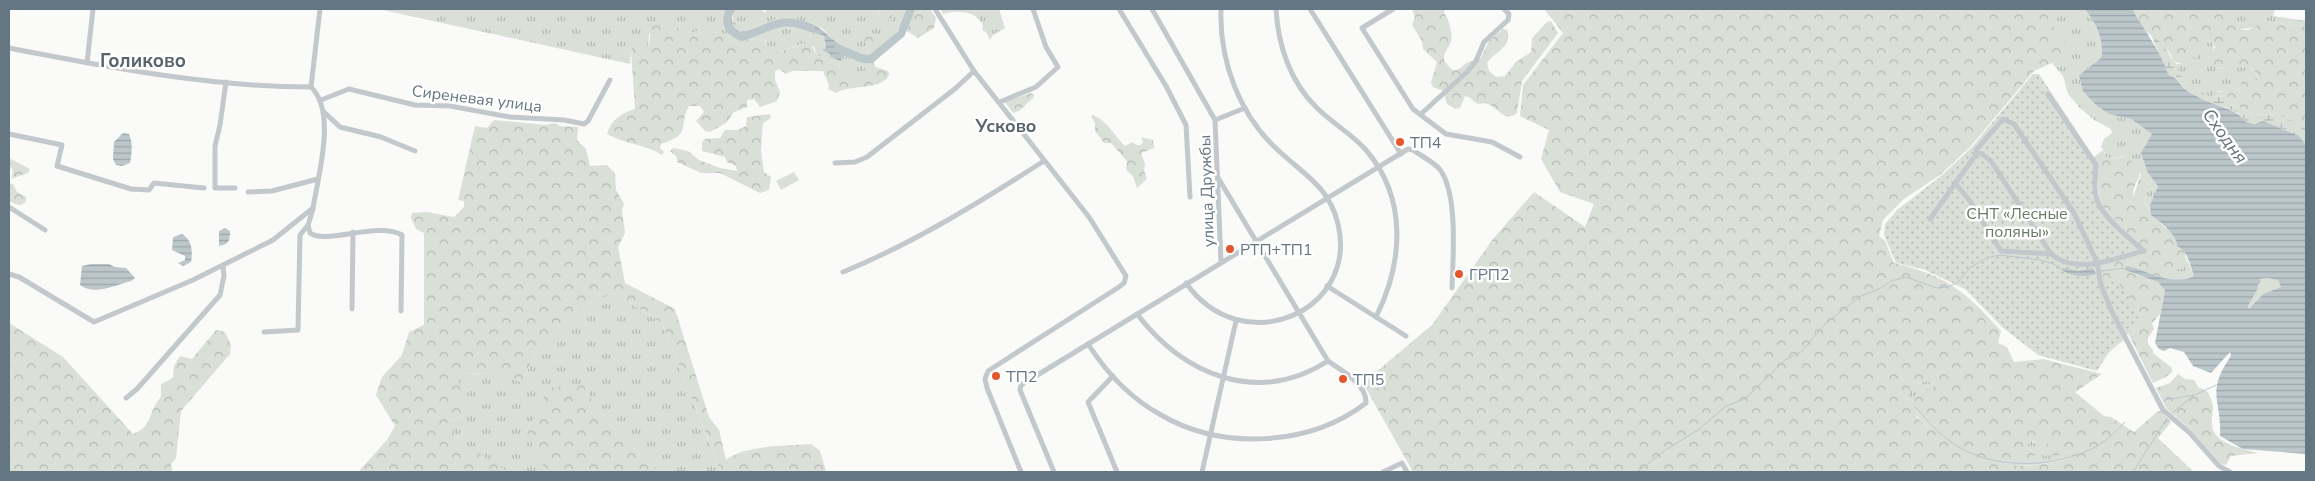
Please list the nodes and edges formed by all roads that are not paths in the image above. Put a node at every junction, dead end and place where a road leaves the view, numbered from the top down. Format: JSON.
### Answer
{"nodes":[{"id":1,"x":93,"y":9,"type":"edge"},
{"id":2,"x":320,"y":9,"type":"edge"},
{"id":3,"x":935,"y":9,"type":"edge"},
{"id":4,"x":1033,"y":9,"type":"edge"},
{"id":5,"x":1119,"y":9,"type":"edge"},
{"id":6,"x":1152,"y":9,"type":"edge"},
{"id":7,"x":1221,"y":9,"type":"edge"},
{"id":8,"x":1276,"y":9,"type":"edge"},
{"id":9,"x":1310,"y":9,"type":"edge"},
{"id":10,"x":1393,"y":9,"type":"edge"},
{"id":11,"x":1504,"y":9,"type":"edge"},
{"id":12,"x":9,"y":48,"type":"edge"},
{"id":13,"x":88,"y":63,"type":"junction"},
{"id":14,"x":974,"y":71,"type":"junction"},
{"id":15,"x":610,"y":80,"type":"dead end"},
{"id":16,"x":226,"y":82,"type":"junction"},
{"id":17,"x":311,"y":87,"type":"junction"},
{"id":18,"x":2048,"y":94,"type":"dead end"},
{"id":19,"x":321,"y":100,"type":"junction"},
{"id":20,"x":1000,"y":102,"type":"junction"},
{"id":21,"x":1245,"y":108,"type":"junction"},
{"id":22,"x":324,"y":112,"type":"junction"},
{"id":23,"x":1421,"y":114,"type":"junction"},
{"id":24,"x":1216,"y":120,"type":"junction"},
{"id":25,"x":9,"y":134,"type":"edge"},
{"id":26,"x":415,"y":151,"type":"dead end"},
{"id":27,"x":1977,"y":153,"type":"junction"},
{"id":28,"x":1401,"y":154,"type":"junction"},
{"id":29,"x":1520,"y":157,"type":"dead end"},
{"id":30,"x":1044,"y":161,"type":"junction"},
{"id":31,"x":835,"y":163,"type":"dead end"},
{"id":32,"x":1378,"y":168,"type":"junction"},
{"id":33,"x":1217,"y":176,"type":"junction"},
{"id":34,"x":318,"y":179,"type":"junction"},
{"id":35,"x":1955,"y":183,"type":"junction"},
{"id":36,"x":204,"y":188,"type":"dead end"},
{"id":37,"x":235,"y":188,"type":"dead end"},
{"id":38,"x":248,"y":192,"type":"dead end"},
{"id":39,"x":1328,"y":196,"type":"junction"},
{"id":40,"x":1190,"y":197,"type":"dead end"},
{"id":41,"x":9,"y":207,"type":"edge"},
{"id":42,"x":314,"y":208,"type":"junction"},
{"id":43,"x":1930,"y":219,"type":"dead end"},
{"id":44,"x":308,"y":225,"type":"junction"},
{"id":45,"x":45,"y":230,"type":"dead end"},
{"id":46,"x":353,"y":232,"type":"junction"},
{"id":47,"x":1256,"y":241,"type":"junction"},
{"id":48,"x":2051,"y":254,"type":"junction"},
{"id":49,"x":1221,"y":262,"type":"junction"},
{"id":50,"x":2097,"y":262,"type":"junction"},
{"id":51,"x":222,"y":266,"type":"junction"},
{"id":52,"x":843,"y":272,"type":"dead end"},
{"id":53,"x":9,"y":274,"type":"edge"},
{"id":54,"x":1186,"y":284,"type":"junction"},
{"id":55,"x":1327,"y":286,"type":"junction"},
{"id":56,"x":1452,"y":288,"type":"dead end"},
{"id":57,"x":352,"y":309,"type":"dead end"},
{"id":58,"x":401,"y":311,"type":"dead end"},
{"id":59,"x":1299,"y":312,"type":"junction"},
{"id":60,"x":1137,"y":314,"type":"junction"},
{"id":61,"x":1376,"y":317,"type":"junction"},
{"id":62,"x":1236,"y":321,"type":"junction"},
{"id":63,"x":264,"y":332,"type":"dead end"},
{"id":64,"x":1406,"y":336,"type":"dead end"},
{"id":65,"x":1088,"y":344,"type":"junction"},
{"id":66,"x":1328,"y":361,"type":"junction"},
{"id":67,"x":1113,"y":376,"type":"junction"},
{"id":68,"x":1223,"y":377,"type":"junction"},
{"id":69,"x":126,"y":398,"type":"dead end"},
{"id":70,"x":1212,"y":434,"type":"junction"},
{"id":71,"x":1022,"y":472,"type":"edge"},
{"id":72,"x":1054,"y":472,"type":"edge"},
{"id":73,"x":1117,"y":472,"type":"edge"},
{"id":74,"x":1202,"y":472,"type":"edge"},
{"id":75,"x":1383,"y":472,"type":"edge"},
{"id":76,"x":1408,"y":472,"type":"edge"},
{"id":77,"x":2230,"y":472,"type":"edge"}],
"edges":[{"from":1,"to":13,"type":"street"},
{"from":2,"to":17,"type":"street"},
{"from":3,"to":14,"type":"street"},
{"from":4,"to":20,"type":"street"},
{"from":5,"to":40,"type":"street"},
{"from":6,"to":24,"type":"street","name":"улица Дружбы"},
{"from":7,"to":21,"type":"street"},
{"from":8,"to":32,"type":"street"},
{"from":9,"to":28,"type":"street"},
{"from":10,"to":23,"type":"street"},
{"from":11,"to":23,"type":"street"},
{"from":12,"to":13,"type":"street"},
{"from":13,"to":16,"type":"street"},
{"from":14,"to":20,"type":"street"},
{"from":14,"to":31,"type":"street"},
{"from":15,"to":19,"type":"street","name":"Сиреневая улица"},
{"from":16,"to":17,"type":"street"},
{"from":16,"to":37,"type":"street"},
{"from":17,"to":19,"type":"street"},
{"from":18,"to":50,"type":"street"},
{"from":19,"to":22,"type":"street"},
{"from":20,"to":30,"type":"street"},
{"from":21,"to":24,"type":"street"},
{"from":21,"to":39,"type":"street"},
{"from":22,"to":26,"type":"street"},
{"from":22,"to":34,"type":"street"},
{"from":23,"to":29,"type":"street"},
{"from":24,"to":33,"type":"street","name":"улица Дружбы"},
{"from":25,"to":36,"type":"street"},
{"from":27,"to":35,"type":"street"},
{"from":27,"to":48,"type":"street"},
{"from":27,"to":50,"type":"street"},
{"from":28,"to":32,"type":"street"},
{"from":28,"to":56,"type":"street"},
{"from":30,"to":52,"type":"street"},
{"from":30,"to":71,"type":"street"},
{"from":32,"to":39,"type":"street"},
{"from":32,"to":61,"type":"street"},
{"from":33,"to":47,"type":"street"},
{"from":33,"to":49,"type":"street","name":"улица Дружбы"},
{"from":34,"to":38,"type":"street"},
{"from":34,"to":42,"type":"street"},
{"from":35,"to":43,"type":"street"},
{"from":35,"to":48,"type":"street"},
{"from":39,"to":47,"type":"street"},
{"from":39,"to":55,"type":"street"},
{"from":41,"to":45,"type":"street"},
{"from":42,"to":44,"type":"street"},
{"from":42,"to":51,"type":"street"},
{"from":44,"to":46,"type":"street"},
{"from":44,"to":63,"type":"street"},
{"from":46,"to":57,"type":"street"},
{"from":46,"to":58,"type":"street"},
{"from":47,"to":49,"type":"street"},
{"from":47,"to":59,"type":"street"},
{"from":48,"to":50,"type":"street"},
{"from":49,"to":54,"type":"street","name":"улица Дружбы"},
{"from":50,"to":77,"type":"street"},
{"from":51,"to":53,"type":"street"},
{"from":51,"to":69,"type":"street"},
{"from":54,"to":60,"type":"street","name":"улица Дружбы"},
{"from":54,"to":62,"type":"street"},
{"from":55,"to":59,"type":"street"},
{"from":55,"to":61,"type":"street"},
{"from":59,"to":62,"type":"street"},
{"from":59,"to":66,"type":"street"},
{"from":60,"to":65,"type":"street","name":"улица Дружбы"},
{"from":60,"to":68,"type":"street"},
{"from":61,"to":64,"type":"street"},
{"from":62,"to":68,"type":"street"},
{"from":65,"to":67,"type":"street"},
{"from":65,"to":72,"type":"street","name":"улица Дружбы"},
{"from":66,"to":68,"type":"street"},
{"from":66,"to":70,"type":"street"},
{"from":67,"to":70,"type":"street"},
{"from":67,"to":73,"type":"street"},
{"from":68,"to":70,"type":"street"},
{"from":70,"to":74,"type":"street"},
{"from":75,"to":76,"type":"street"}]}
